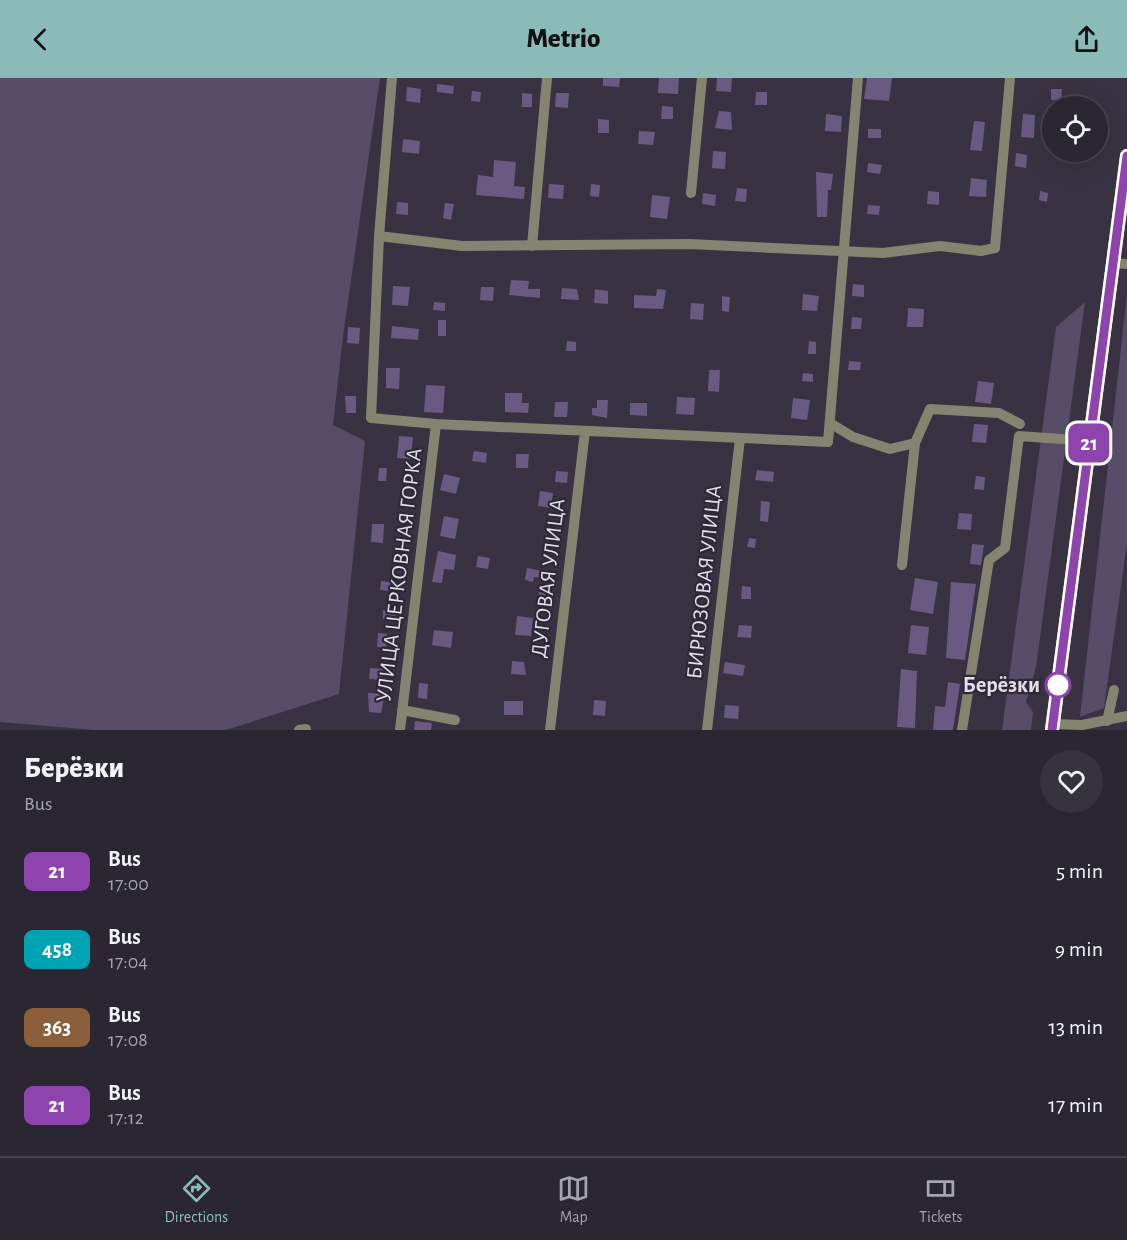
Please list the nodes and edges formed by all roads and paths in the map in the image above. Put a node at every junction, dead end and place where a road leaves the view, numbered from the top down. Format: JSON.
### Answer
{"nodes":[{"id":1,"x":392,"y":78,"type":"edge"},
{"id":2,"x":547,"y":78,"type":"edge"},
{"id":3,"x":702,"y":78,"type":"edge"},
{"id":4,"x":858,"y":78,"type":"edge"},
{"id":5,"x":1010,"y":78,"type":"edge"},
{"id":6,"x":1127,"y":156,"type":"edge"},
{"id":7,"x":691,"y":193,"type":"dead end"},
{"id":8,"x":379,"y":236,"type":"junction"},
{"id":9,"x":532,"y":246,"type":"junction"},
{"id":10,"x":842,"y":249,"type":"junction"},
{"id":11,"x":1120,"y":263,"type":"edge"},
{"id":12,"x":830,"y":423,"type":"junction"},
{"id":13,"x":1020,"y":423,"type":"dead end"},
{"id":14,"x":436,"y":424,"type":"junction"},
{"id":15,"x":585,"y":431,"type":"junction"},
{"id":16,"x":740,"y":438,"type":"junction"},
{"id":17,"x":1090,"y":441,"type":"junction"},
{"id":18,"x":915,"y":443,"type":"junction"},
{"id":19,"x":902,"y":565,"type":"dead end"},
{"id":20,"x":1114,"y":690,"type":"dead end"},
{"id":21,"x":402,"y":710,"type":"junction"},
{"id":22,"x":1127,"y":716,"type":"edge"},
{"id":23,"x":455,"y":720,"type":"dead end"},
{"id":24,"x":1107,"y":722,"type":"junction"},
{"id":25,"x":1052,"y":727,"type":"edge"},
{"id":26,"x":400,"y":730,"type":"edge"},
{"id":27,"x":550,"y":730,"type":"edge"},
{"id":28,"x":707,"y":730,"type":"edge"},
{"id":29,"x":962,"y":730,"type":"edge"}],
"edges":[{"from":1,"to":8,"type":"street"},
{"from":2,"to":9,"type":"street"},
{"from":3,"to":7,"type":"street"},
{"from":4,"to":10,"type":"street"},
{"from":5,"to":10,"type":"street"},
{"from":6,"to":11,"type":"main road"},
{"from":8,"to":9,"type":"street"},
{"from":8,"to":14,"type":"street"},
{"from":9,"to":10,"type":"street"},
{"from":10,"to":12,"type":"street"},
{"from":11,"to":17,"type":"main road"},
{"from":12,"to":16,"type":"street"},
{"from":12,"to":18,"type":"street"},
{"from":13,"to":18,"type":"street"},
{"from":14,"to":15,"type":"street"},
{"from":14,"to":21,"type":"street","name":"УЛИЦА ЦЕРКОВНАЯ ГОРКА"},
{"from":15,"to":16,"type":"street"},
{"from":15,"to":27,"type":"street","name":"ДУГОВАЯ УЛИЦА"},
{"from":16,"to":28,"type":"street","name":"БИРЮЗОВАЯ УЛИЦА"},
{"from":17,"to":25,"type":"main road"},
{"from":17,"to":29,"type":"street"},
{"from":18,"to":19,"type":"street"},
{"from":20,"to":24,"type":"street"},
{"from":21,"to":23,"type":"street"},
{"from":21,"to":26,"type":"street","name":"УЛИЦА ЦЕРКОВНАЯ ГОРКА"},
{"from":22,"to":24,"type":"street"},
{"from":24,"to":25,"type":"street"}]}
